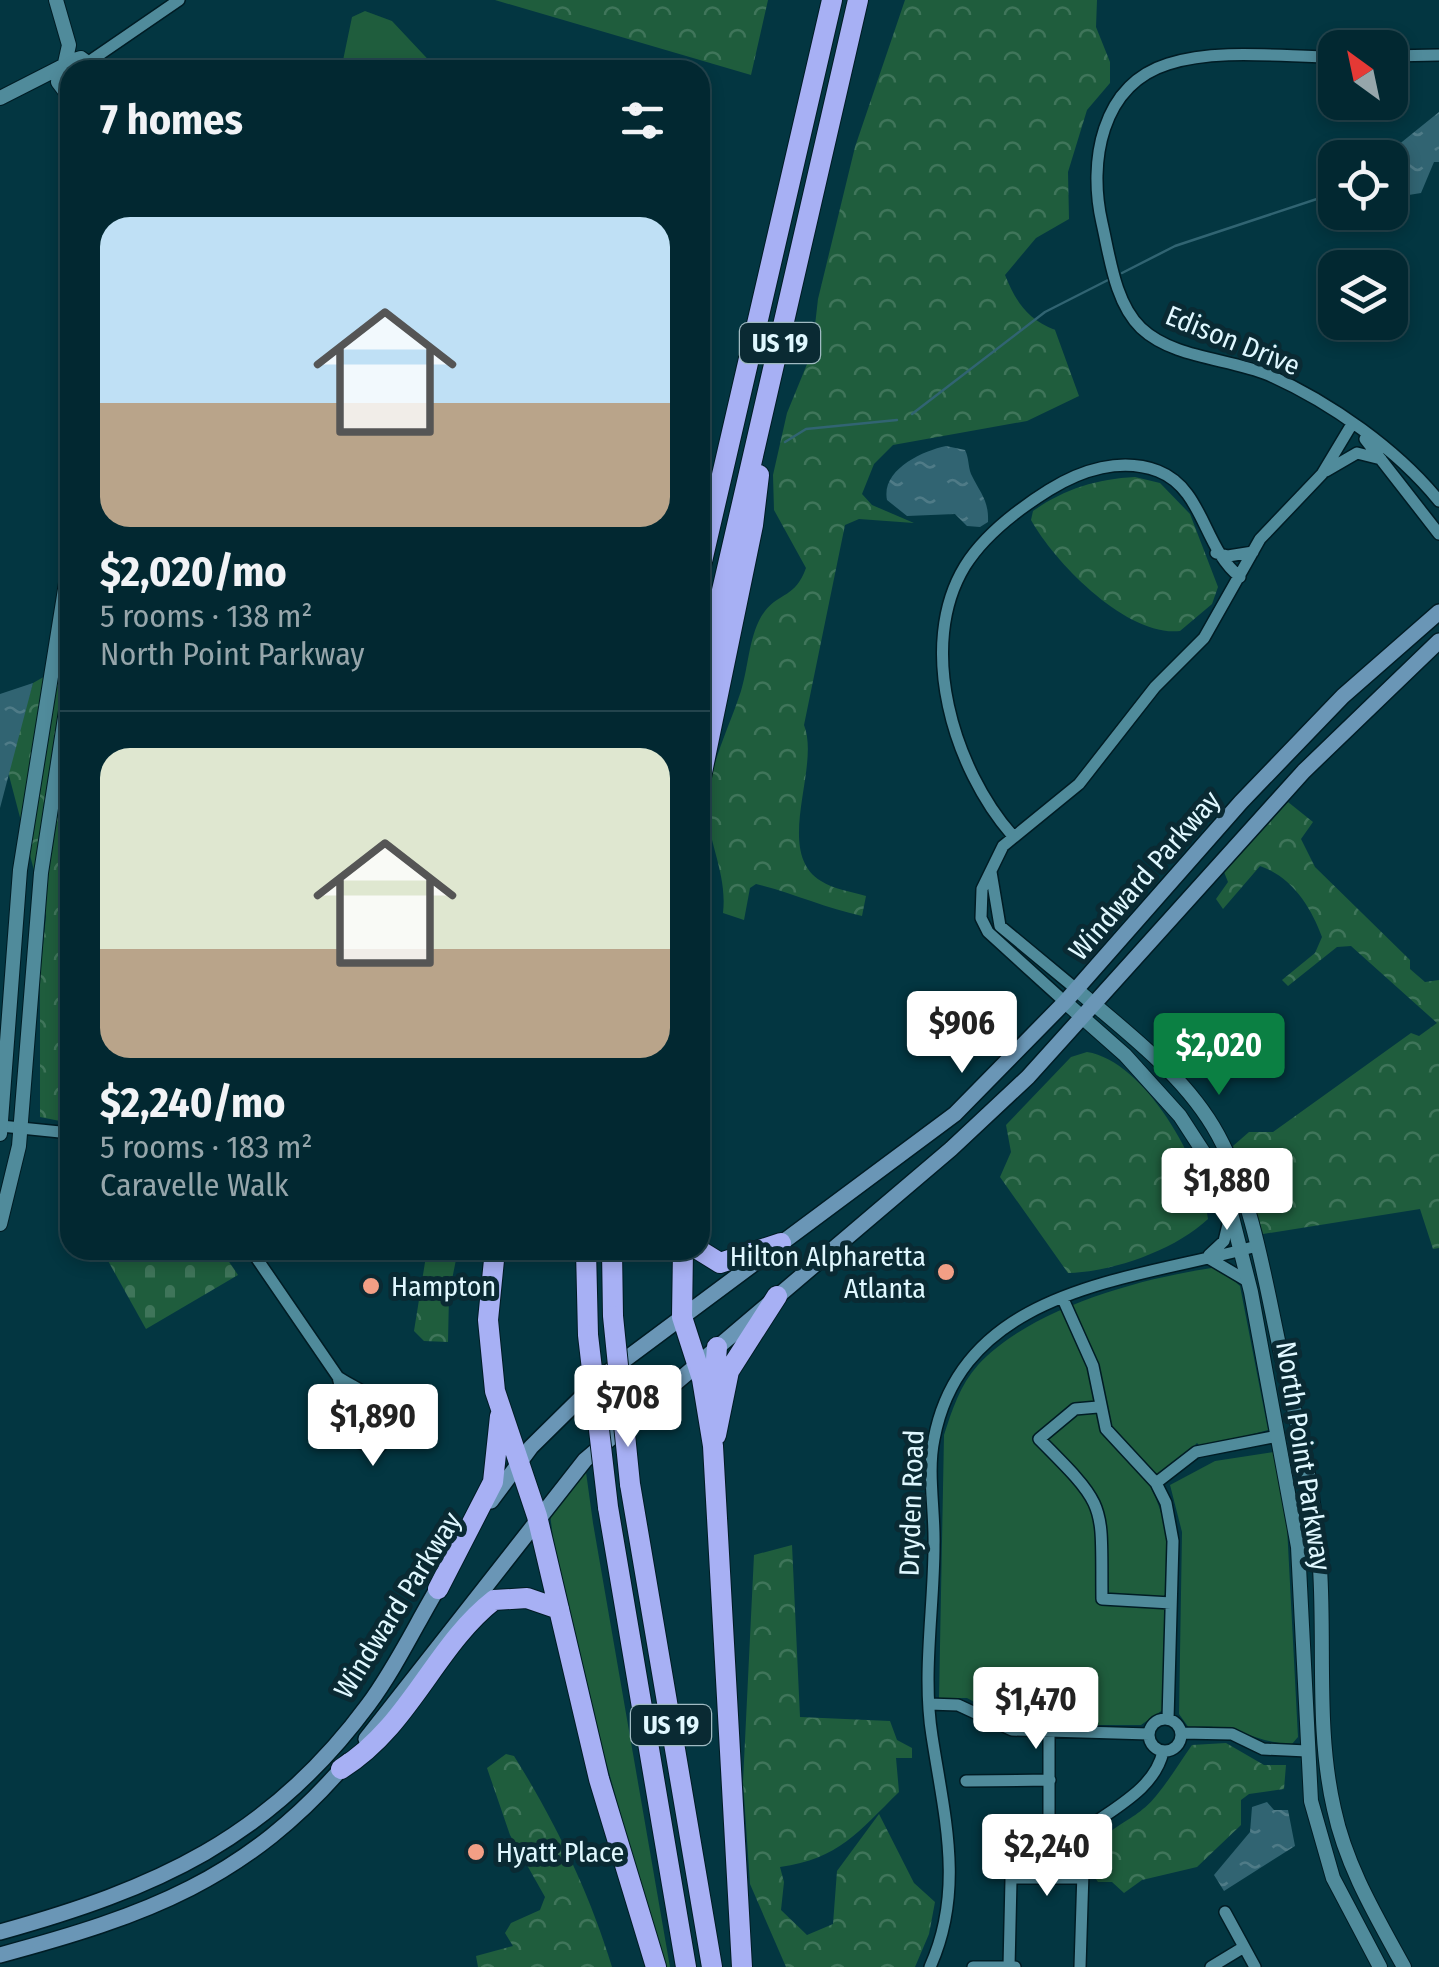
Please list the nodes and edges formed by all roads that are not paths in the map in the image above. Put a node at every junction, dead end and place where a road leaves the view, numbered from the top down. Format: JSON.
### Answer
{"nodes":[{"id":1,"x":59,"y":0,"type":"edge"},
{"id":2,"x":179,"y":0,"type":"edge"},
{"id":3,"x":832,"y":0,"type":"edge"},
{"id":4,"x":858,"y":0,"type":"edge"},
{"id":5,"x":1439,"y":55,"type":"edge"},
{"id":6,"x":1318,"y":56,"type":"edge"},
{"id":7,"x":1408,"y":56,"type":"edge"},
{"id":8,"x":65,"y":60,"type":"edge"},
{"id":9,"x":90,"y":60,"type":"edge"},
{"id":10,"x":98,"y":60,"type":"edge"},
{"id":11,"x":60,"y":67,"type":"edge"},
{"id":12,"x":24,"y":86,"type":"junction"},
{"id":13,"x":60,"y":94,"type":"edge"},
{"id":14,"x":0,"y":98,"type":"edge"},
{"id":15,"x":769,"y":393,"type":"junction"},
{"id":16,"x":1352,"y":424,"type":"junction"},
{"id":17,"x":1385,"y":460,"type":"junction"},
{"id":18,"x":1322,"y":474,"type":"junction"},
{"id":19,"x":1439,"y":501,"type":"edge"},
{"id":20,"x":710,"y":527,"type":"edge"},
{"id":21,"x":1439,"y":534,"type":"edge"},
{"id":22,"x":1253,"y":552,"type":"junction"},
{"id":23,"x":1216,"y":553,"type":"junction"},
{"id":24,"x":1240,"y":576,"type":"junction"},
{"id":25,"x":1439,"y":612,"type":"edge"},
{"id":26,"x":60,"y":620,"type":"edge"},
{"id":27,"x":1439,"y":641,"type":"edge"},
{"id":28,"x":710,"y":644,"type":"edge"},
{"id":29,"x":710,"y":734,"type":"edge"},
{"id":30,"x":60,"y":748,"type":"edge"},
{"id":31,"x":1012,"y":835,"type":"junction"},
{"id":32,"x":990,"y":868,"type":"junction"},
{"id":33,"x":1076,"y":989,"type":"junction"},
{"id":34,"x":1065,"y":1002,"type":"junction"},
{"id":35,"x":1095,"y":1005,"type":"junction"},
{"id":36,"x":1083,"y":1018,"type":"junction"},
{"id":37,"x":1,"y":1126,"type":"edge"},
{"id":38,"x":21,"y":1128,"type":"junction"},
{"id":39,"x":60,"y":1132,"type":"edge"},
{"id":40,"x":0,"y":1134,"type":"edge"},
{"id":41,"x":1230,"y":1209,"type":"junction"},
{"id":42,"x":0,"y":1224,"type":"edge"},
{"id":43,"x":781,"y":1243,"type":"junction"},
{"id":44,"x":1257,"y":1246,"type":"junction"},
{"id":45,"x":1242,"y":1251,"type":"junction"},
{"id":46,"x":710,"y":1257,"type":"edge"},
{"id":47,"x":1206,"y":1258,"type":"junction"},
{"id":48,"x":257,"y":1260,"type":"edge"},
{"id":49,"x":494,"y":1260,"type":"edge"},
{"id":50,"x":586,"y":1260,"type":"edge"},
{"id":51,"x":612,"y":1260,"type":"edge"},
{"id":52,"x":683,"y":1260,"type":"edge"},
{"id":53,"x":1249,"y":1282,"type":"junction"},
{"id":54,"x":777,"y":1296,"type":"junction"},
{"id":55,"x":1063,"y":1298,"type":"junction"},
{"id":56,"x":682,"y":1317,"type":"junction"},
{"id":57,"x":716,"y":1347,"type":"junction"},
{"id":58,"x":698,"y":1364,"type":"junction"},
{"id":59,"x":338,"y":1377,"type":"junction"},
{"id":60,"x":366,"y":1396,"type":"junction"},
{"id":61,"x":1098,"y":1407,"type":"junction"},
{"id":62,"x":708,"y":1413,"type":"junction"},
{"id":63,"x":347,"y":1414,"type":"junction"},
{"id":64,"x":500,"y":1414,"type":"junction"},
{"id":65,"x":1278,"y":1436,"type":"junction"},
{"id":66,"x":713,"y":1446,"type":"junction"},
{"id":67,"x":521,"y":1460,"type":"junction"},
{"id":68,"x":1156,"y":1484,"type":"junction"},
{"id":69,"x":537,"y":1516,"type":"junction"},
{"id":70,"x":438,"y":1588,"type":"junction"},
{"id":71,"x":1172,"y":1602,"type":"junction"},
{"id":72,"x":559,"y":1608,"type":"junction"},
{"id":73,"x":929,"y":1704,"type":"junction"},
{"id":74,"x":1168,"y":1719,"type":"junction"},
{"id":75,"x":1048,"y":1732,"type":"junction"},
{"id":76,"x":1149,"y":1734,"type":"junction"},
{"id":77,"x":1182,"y":1734,"type":"junction"},
{"id":78,"x":1307,"y":1751,"type":"junction"},
{"id":79,"x":1163,"y":1752,"type":"junction"},
{"id":80,"x":340,"y":1769,"type":"junction"},
{"id":81,"x":966,"y":1780,"type":"dead end"},
{"id":82,"x":1050,"y":1780,"type":"junction"},
{"id":83,"x":299,"y":1782,"type":"junction"},
{"id":84,"x":314,"y":1797,"type":"junction"},
{"id":85,"x":1094,"y":1824,"type":"junction"},
{"id":86,"x":1049,"y":1826,"type":"junction"},
{"id":87,"x":1012,"y":1878,"type":"junction"},
{"id":88,"x":1082,"y":1878,"type":"junction"},
{"id":89,"x":1225,"y":1912,"type":"dead end"},
{"id":90,"x":0,"y":1932,"type":"edge"},
{"id":91,"x":1244,"y":1947,"type":"junction"},
{"id":92,"x":0,"y":1955,"type":"edge"},
{"id":93,"x":656,"y":1967,"type":"edge"},
{"id":94,"x":686,"y":1967,"type":"edge"},
{"id":95,"x":712,"y":1967,"type":"edge"},
{"id":96,"x":742,"y":1967,"type":"edge"},
{"id":97,"x":930,"y":1967,"type":"edge"},
{"id":98,"x":973,"y":1967,"type":"edge"},
{"id":99,"x":1012,"y":1967,"type":"edge"},
{"id":100,"x":1080,"y":1967,"type":"edge"},
{"id":101,"x":1211,"y":1967,"type":"edge"},
{"id":102,"x":1254,"y":1967,"type":"edge"},
{"id":103,"x":1380,"y":1967,"type":"edge"},
{"id":104,"x":1404,"y":1967,"type":"edge"}],
"edges":[{"from":1,"to":8,"type":"street"},
{"from":1,"to":9,"type":"street"},
{"from":2,"to":10,"type":"street"},
{"from":3,"to":20,"type":"highway","number":"US 19"},
{"from":4,"to":15,"type":"highway","number":"US 19"},
{"from":5,"to":7,"type":"street"},
{"from":6,"to":16,"type":"street","name":"Edison Drive"},
{"from":11,"to":12,"type":"street"},
{"from":12,"to":13,"type":"street"},
{"from":12,"to":14,"type":"street"},
{"from":15,"to":28,"type":"highway","number":"US 19"},
{"from":15,"to":29,"type":"highway"},
{"from":16,"to":17,"type":"street"},
{"from":16,"to":18,"type":"street"},
{"from":16,"to":19,"type":"street"},
{"from":17,"to":18,"type":"street"},
{"from":17,"to":21,"type":"street"},
{"from":18,"to":22,"type":"street"},
{"from":22,"to":23,"type":"street"},
{"from":22,"to":24,"type":"street"},
{"from":23,"to":24,"type":"street"},
{"from":23,"to":31,"type":"street"},
{"from":24,"to":31,"type":"street"},
{"from":25,"to":33,"type":"main road","name":"Windward Parkway"},
{"from":26,"to":37,"type":"street"},
{"from":27,"to":35,"type":"main road","name":"Windward Parkway"},
{"from":30,"to":38,"type":"street"},
{"from":31,"to":32,"type":"street"},
{"from":32,"to":33,"type":"street"},
{"from":32,"to":34,"type":"street"},
{"from":33,"to":34,"type":"main road","name":"Windward Parkway"},
{"from":33,"to":35,"type":"street","name":"North Point Parkway"},
{"from":34,"to":36,"type":"street","name":"North Point Parkway"},
{"from":34,"to":43,"type":"main road","name":"Windward Parkway"},
{"from":35,"to":36,"type":"main road","name":"Windward Parkway"},
{"from":35,"to":44,"type":"street","name":"North Point Parkway"},
{"from":36,"to":41,"type":"street","name":"North Point Parkway"},
{"from":36,"to":54,"type":"main road","name":"Windward Parkway"},
{"from":37,"to":38,"type":"street"},
{"from":37,"to":40,"type":"street"},
{"from":38,"to":39,"type":"street"},
{"from":38,"to":42,"type":"street"},
{"from":41,"to":45,"type":"street","name":"North Point Parkway"},
{"from":41,"to":47,"type":"street"},
{"from":43,"to":46,"type":"highway"},
{"from":43,"to":56,"type":"main road","name":"Windward Parkway"},
{"from":44,"to":45,"type":"street","name":"Dryden Road"},
{"from":44,"to":104,"type":"street","name":"North Point Parkway"},
{"from":45,"to":47,"type":"street","name":"Dryden Road"},
{"from":45,"to":53,"type":"street","name":"North Point Parkway"},
{"from":47,"to":53,"type":"street"},
{"from":47,"to":55,"type":"street","name":"Dryden Road"},
{"from":48,"to":59,"type":"street"},
{"from":49,"to":64,"type":"highway"},
{"from":50,"to":94,"type":"highway","number":"US 19","bridge":true},
{"from":51,"to":95,"type":"highway","number":"US 19","bridge":true},
{"from":52,"to":56,"type":"highway"},
{"from":53,"to":65,"type":"street","name":"North Point Parkway"},
{"from":54,"to":57,"type":"main road","name":"Windward Parkway"},
{"from":54,"to":66,"type":"highway"},
{"from":55,"to":61,"type":"street"},
{"from":55,"to":73,"type":"street","name":"Dryden Road"},
{"from":56,"to":58,"type":"highway"},
{"from":56,"to":67,"type":"main road","name":"Windward Parkway"},
{"from":57,"to":58,"type":"main road","name":"Windward Parkway"},
{"from":57,"to":62,"type":"highway"},
{"from":58,"to":62,"type":"highway"},
{"from":58,"to":69,"type":"main road","name":"Windward Parkway"},
{"from":59,"to":60,"type":"street"},
{"from":59,"to":63,"type":"street"},
{"from":60,"to":63,"type":"street"},
{"from":60,"to":63,"type":"street"},
{"from":61,"to":68,"type":"street"},
{"from":61,"to":71,"type":"street"},
{"from":62,"to":66,"type":"highway"},
{"from":64,"to":67,"type":"highway"},
{"from":64,"to":70,"type":"highway"},
{"from":65,"to":68,"type":"street"},
{"from":65,"to":78,"type":"street","name":"North Point Parkway"},
{"from":66,"to":96,"type":"highway"},
{"from":67,"to":69,"type":"highway"},
{"from":67,"to":70,"type":"main road","name":"Windward Parkway"},
{"from":68,"to":71,"type":"street"},
{"from":69,"to":72,"type":"highway"},
{"from":69,"to":80,"type":"main road","name":"Windward Parkway"},
{"from":70,"to":83,"type":"main road","name":"Windward Parkway"},
{"from":71,"to":74,"type":"street"},
{"from":72,"to":80,"type":"highway"},
{"from":72,"to":93,"type":"highway"},
{"from":73,"to":75,"type":"street"},
{"from":73,"to":97,"type":"street","name":"Dryden Road"},
{"from":74,"to":76,"type":"street"},
{"from":74,"to":77,"type":"street"},
{"from":75,"to":76,"type":"street"},
{"from":75,"to":82,"type":"street"},
{"from":76,"to":79,"type":"street"},
{"from":77,"to":78,"type":"street"},
{"from":77,"to":79,"type":"street"},
{"from":78,"to":103,"type":"street","name":"North Point Parkway"},
{"from":79,"to":85,"type":"street"},
{"from":80,"to":84,"type":"main road","name":"Windward Parkway"},
{"from":81,"to":82,"type":"street"},
{"from":82,"to":86,"type":"street"},
{"from":83,"to":84,"type":"main road"},
{"from":83,"to":90,"type":"main road","name":"Windward Parkway"},
{"from":84,"to":92,"type":"main road","name":"Windward Parkway"},
{"from":85,"to":86,"type":"street"},
{"from":85,"to":88,"type":"street"},
{"from":86,"to":87,"type":"street"},
{"from":87,"to":88,"type":"street"},
{"from":87,"to":99,"type":"street"},
{"from":88,"to":100,"type":"street"},
{"from":89,"to":91,"type":"street"},
{"from":91,"to":101,"type":"street"},
{"from":91,"to":102,"type":"street"},
{"from":98,"to":99,"type":"street"}]}
